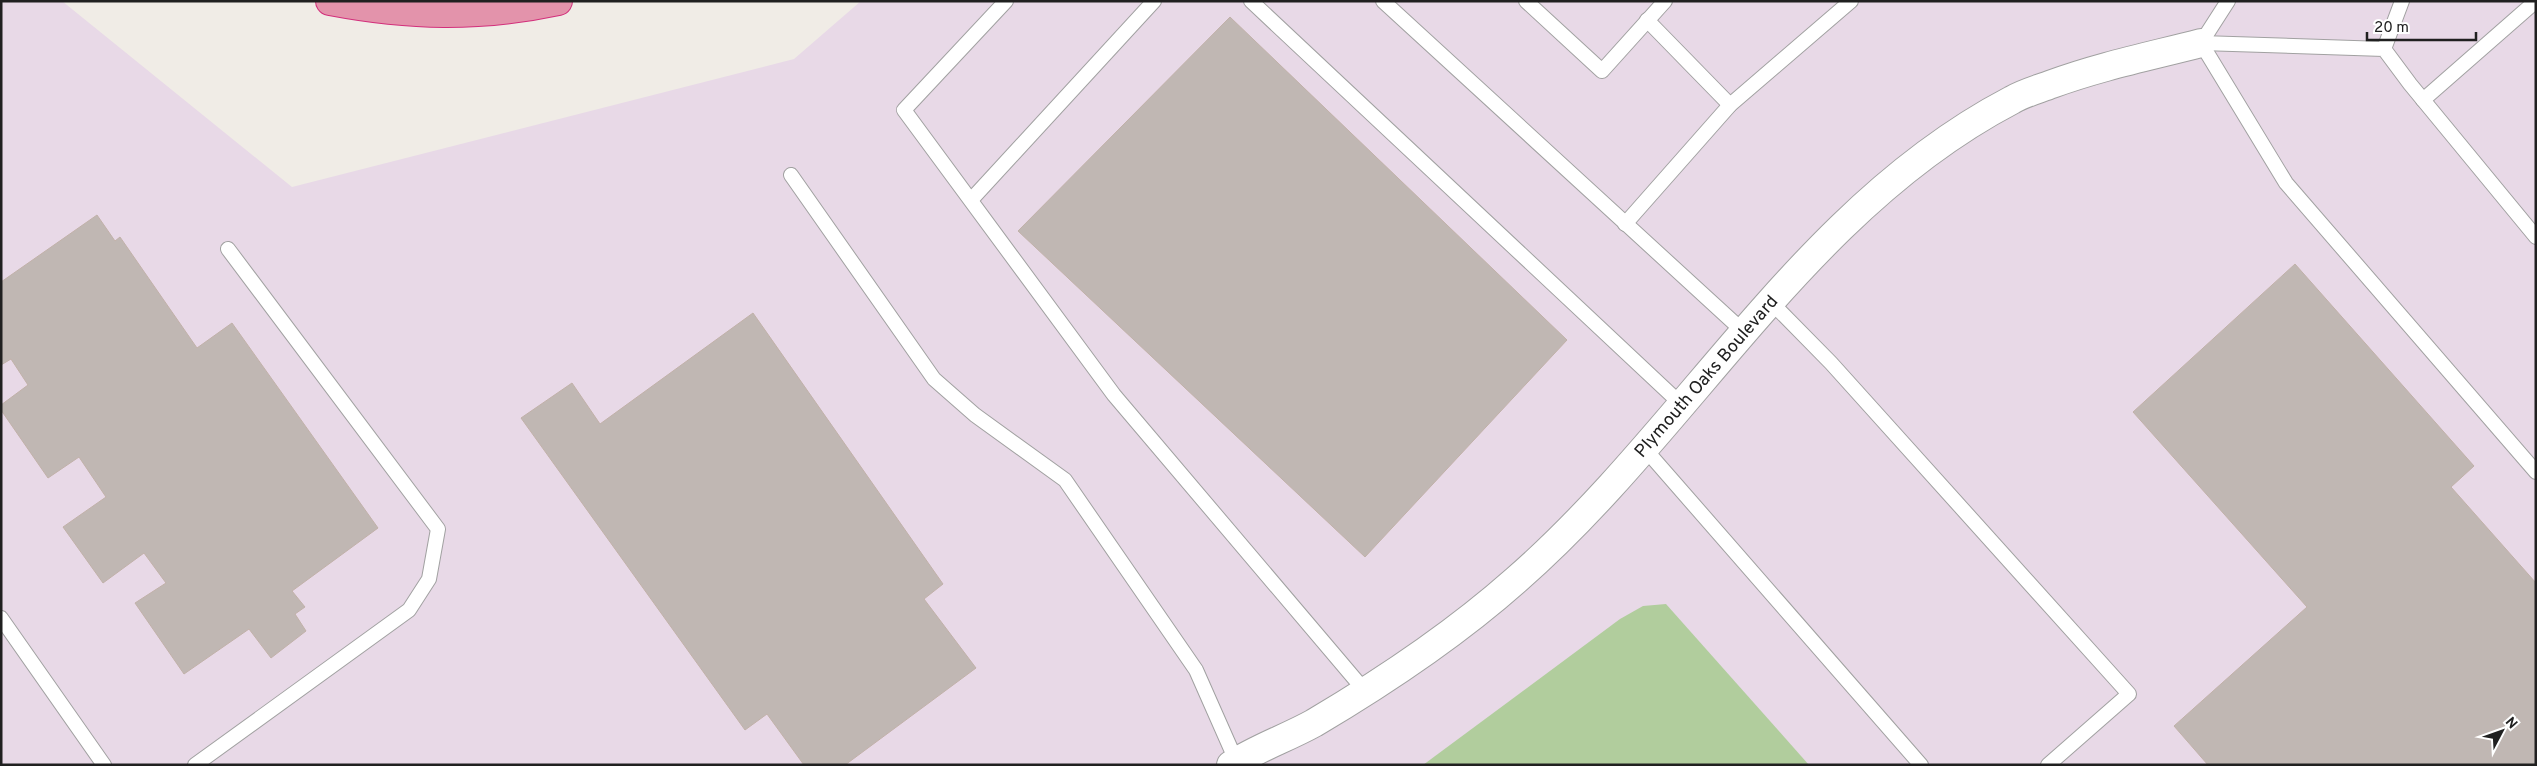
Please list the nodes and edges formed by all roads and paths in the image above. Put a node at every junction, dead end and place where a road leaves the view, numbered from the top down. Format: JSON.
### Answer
{"nodes":[{"id":1,"x":330,"y":1,"type":"edge"},
{"id":2,"x":558,"y":1,"type":"edge"},
{"id":3,"x":1006,"y":1,"type":"edge"},
{"id":4,"x":1154,"y":1,"type":"edge"},
{"id":5,"x":1250,"y":1,"type":"edge"},
{"id":6,"x":1383,"y":1,"type":"edge"},
{"id":7,"x":1526,"y":1,"type":"edge"},
{"id":8,"x":1665,"y":1,"type":"edge"},
{"id":9,"x":1850,"y":1,"type":"edge"},
{"id":10,"x":2228,"y":1,"type":"edge"},
{"id":11,"x":2402,"y":1,"type":"edge"},
{"id":12,"x":2536,"y":1,"type":"edge"},
{"id":13,"x":1647,"y":20,"type":"junction"},
{"id":14,"x":2201,"y":43,"type":"junction"},
{"id":15,"x":2384,"y":49,"type":"junction"},
{"id":16,"x":2423,"y":100,"type":"junction"},
{"id":17,"x":1730,"y":105,"type":"junction"},
{"id":18,"x":791,"y":175,"type":"dead end"},
{"id":19,"x":971,"y":200,"type":"junction"},
{"id":20,"x":1625,"y":224,"type":"junction"},
{"id":21,"x":2536,"y":237,"type":"edge"},
{"id":22,"x":228,"y":249,"type":"dead end"},
{"id":23,"x":1771,"y":302,"type":"junction"},
{"id":24,"x":1744,"y":332,"type":"junction"},
{"id":25,"x":1682,"y":405,"type":"junction"},
{"id":26,"x":1645,"y":449,"type":"junction"},
{"id":27,"x":2536,"y":472,"type":"edge"},
{"id":28,"x":1,"y":618,"type":"edge"},
{"id":29,"x":1365,"y":691,"type":"junction"},
{"id":30,"x":1232,"y":764,"type":"edge"},
{"id":31,"x":104,"y":765,"type":"edge"},
{"id":32,"x":195,"y":765,"type":"edge"},
{"id":33,"x":1921,"y":765,"type":"edge"},
{"id":34,"x":2048,"y":765,"type":"edge"}],
"edges":[{"from":1,"to":2,"type":"highway"},
{"from":3,"to":19,"type":"lane"},
{"from":4,"to":19,"type":"lane"},
{"from":5,"to":25,"type":"lane"},
{"from":6,"to":20,"type":"lane"},
{"from":7,"to":13,"type":"lane"},
{"from":8,"to":13,"type":"lane"},
{"from":9,"to":17,"type":"lane"},
{"from":10,"to":14,"type":"lane"},
{"from":11,"to":15,"type":"lane"},
{"from":12,"to":16,"type":"lane"},
{"from":13,"to":17,"type":"lane"},
{"from":14,"to":15,"type":"lane"},
{"from":14,"to":23,"type":"street","name":"Plymouth Oaks Boulevard"},
{"from":14,"to":27,"type":"lane"},
{"from":15,"to":16,"type":"lane"},
{"from":16,"to":21,"type":"lane"},
{"from":17,"to":20,"type":"lane"},
{"from":18,"to":30,"type":"lane"},
{"from":19,"to":29,"type":"lane"},
{"from":20,"to":24,"type":"lane"},
{"from":22,"to":32,"type":"lane"},
{"from":23,"to":24,"type":"street","name":"Plymouth Oaks Boulevard"},
{"from":23,"to":34,"type":"lane"},
{"from":24,"to":25,"type":"street","name":"Plymouth Oaks Boulevard"},
{"from":25,"to":26,"type":"street","name":"Plymouth Oaks Boulevard"},
{"from":26,"to":29,"type":"street","name":"Plymouth Oaks Boulevard"},
{"from":26,"to":33,"type":"lane"},
{"from":28,"to":31,"type":"lane"},
{"from":29,"to":30,"type":"street","name":"Plymouth Oaks Boulevard"}]}
